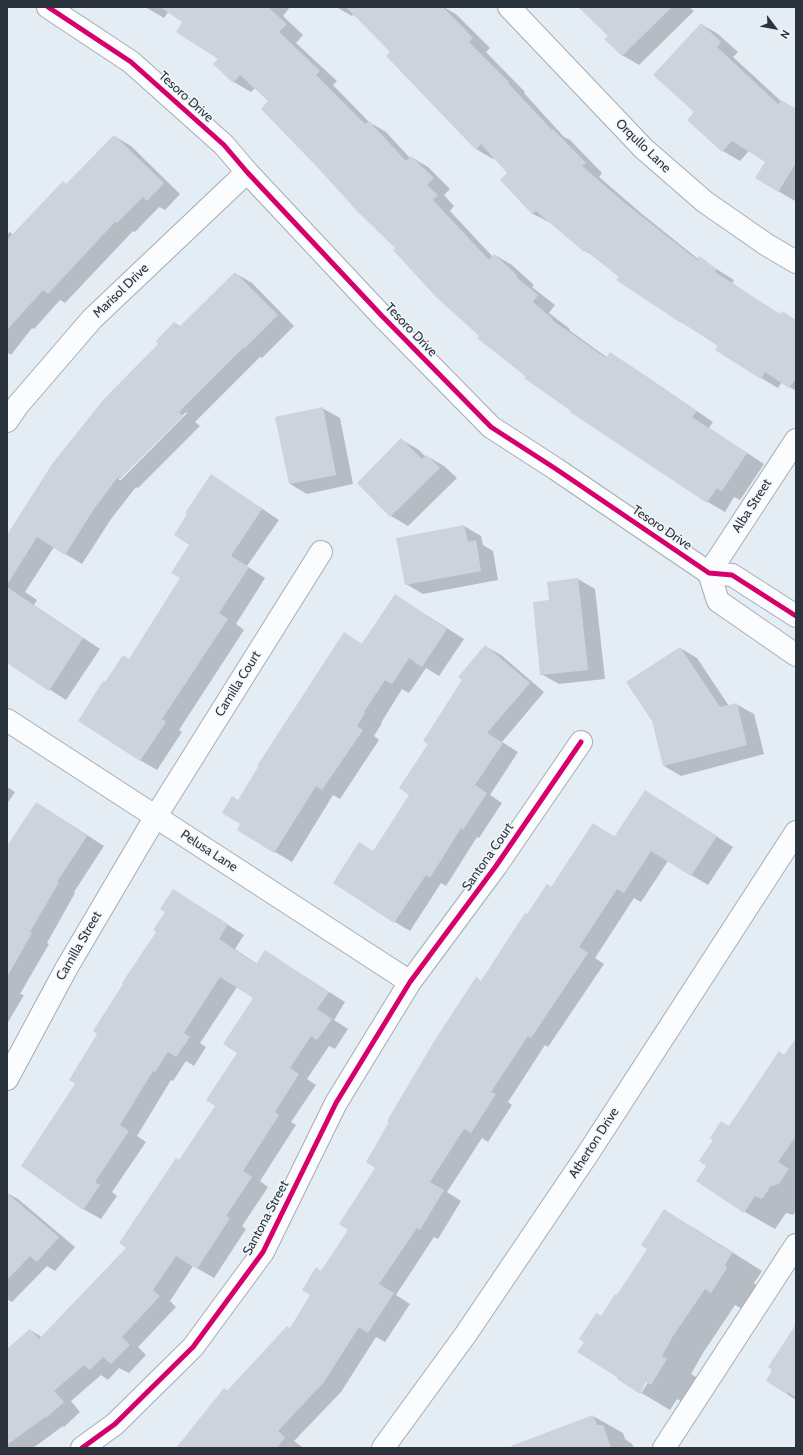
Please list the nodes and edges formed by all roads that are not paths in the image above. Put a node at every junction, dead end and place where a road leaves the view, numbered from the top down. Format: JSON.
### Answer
{"nodes":[{"id":1,"x":48,"y":7,"type":"edge"},
{"id":2,"x":509,"y":7,"type":"edge"},
{"id":3,"x":246,"y":172,"type":"junction"},
{"id":4,"x":796,"y":262,"type":"edge"},
{"id":5,"x":7,"y":421,"type":"edge"},
{"id":6,"x":796,"y":440,"type":"edge"},
{"id":7,"x":321,"y":552,"type":"dead end"},
{"id":8,"x":709,"y":573,"type":"junction"},
{"id":9,"x":796,"y":616,"type":"edge"},
{"id":10,"x":796,"y":655,"type":"edge"},
{"id":11,"x":7,"y":720,"type":"edge"},
{"id":12,"x":581,"y":742,"type":"dead end"},
{"id":13,"x":156,"y":816,"type":"junction"},
{"id":14,"x":796,"y":832,"type":"edge"},
{"id":15,"x":410,"y":982,"type":"junction"},
{"id":16,"x":7,"y":1079,"type":"edge"},
{"id":17,"x":796,"y":1245,"type":"edge"},
{"id":18,"x":82,"y":1448,"type":"edge"},
{"id":19,"x":383,"y":1448,"type":"edge"},
{"id":20,"x":664,"y":1448,"type":"edge"}],
"edges":[{"from":1,"to":3,"type":"street","name":"Tesoro Drive"},
{"from":2,"to":4,"type":"street","name":"Orqullo Lane"},
{"from":3,"to":5,"type":"street","name":"Marisol Drive"},
{"from":3,"to":8,"type":"street","name":"Tesoro Drive"},
{"from":6,"to":8,"type":"street","name":"Alba Street"},
{"from":7,"to":13,"type":"street","name":"Camilla Court"},
{"from":8,"to":9,"type":"street","name":"Tesoro Drive"},
{"from":8,"to":10,"type":"street"},
{"from":11,"to":13,"type":"street","name":"Pelusa Lane"},
{"from":12,"to":15,"type":"street","name":"Santona Court"},
{"from":13,"to":15,"type":"street","name":"Pelusa Lane"},
{"from":13,"to":16,"type":"street","name":"Camilla Street"},
{"from":14,"to":19,"type":"street","name":"Atherton Drive"},
{"from":15,"to":18,"type":"street","name":"Santona Street"},
{"from":17,"to":20,"type":"street"}]}
